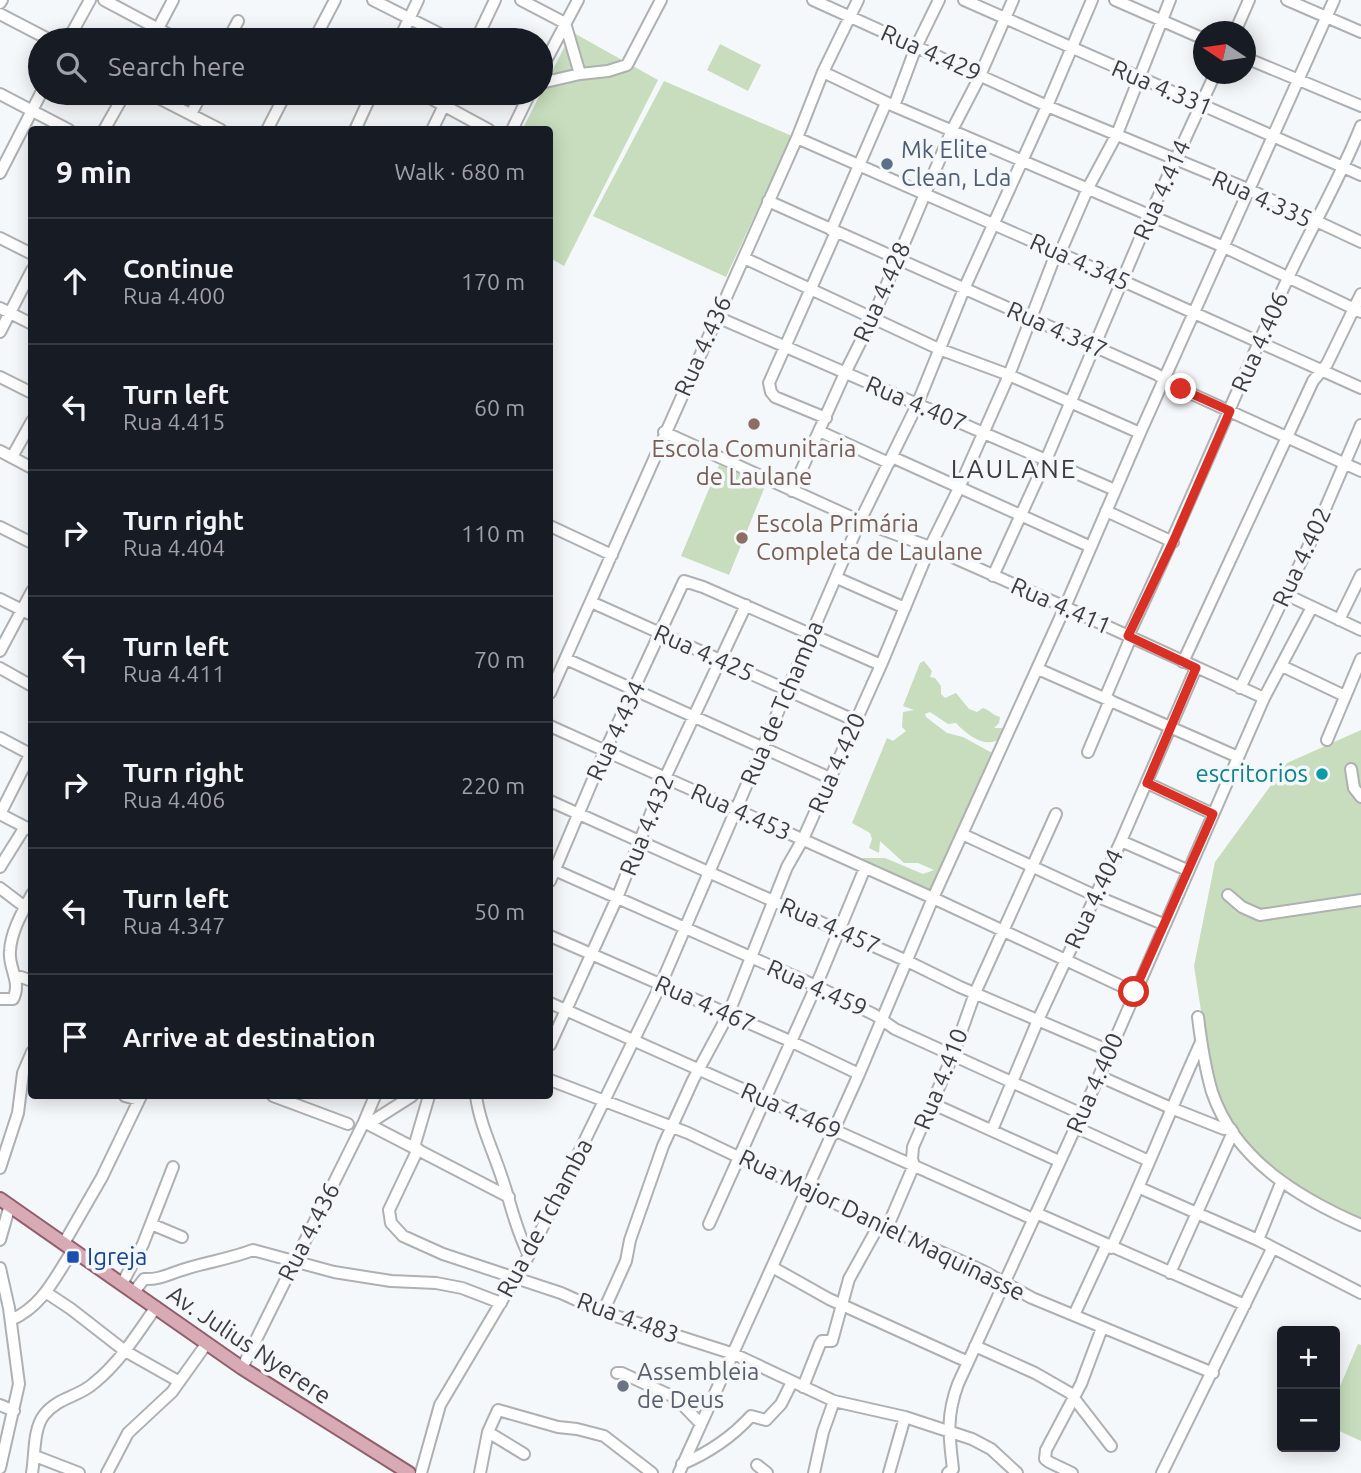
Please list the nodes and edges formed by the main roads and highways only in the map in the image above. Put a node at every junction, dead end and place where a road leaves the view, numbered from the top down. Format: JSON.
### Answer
{"nodes":[{"id":1,"x":5,"y":1202,"type":"edge"},
{"id":2,"x":409,"y":1473,"type":"edge"}],
"edges":[{"from":1,"to":2,"type":"main road","name":"Av. Julius Nyerere"}]}
